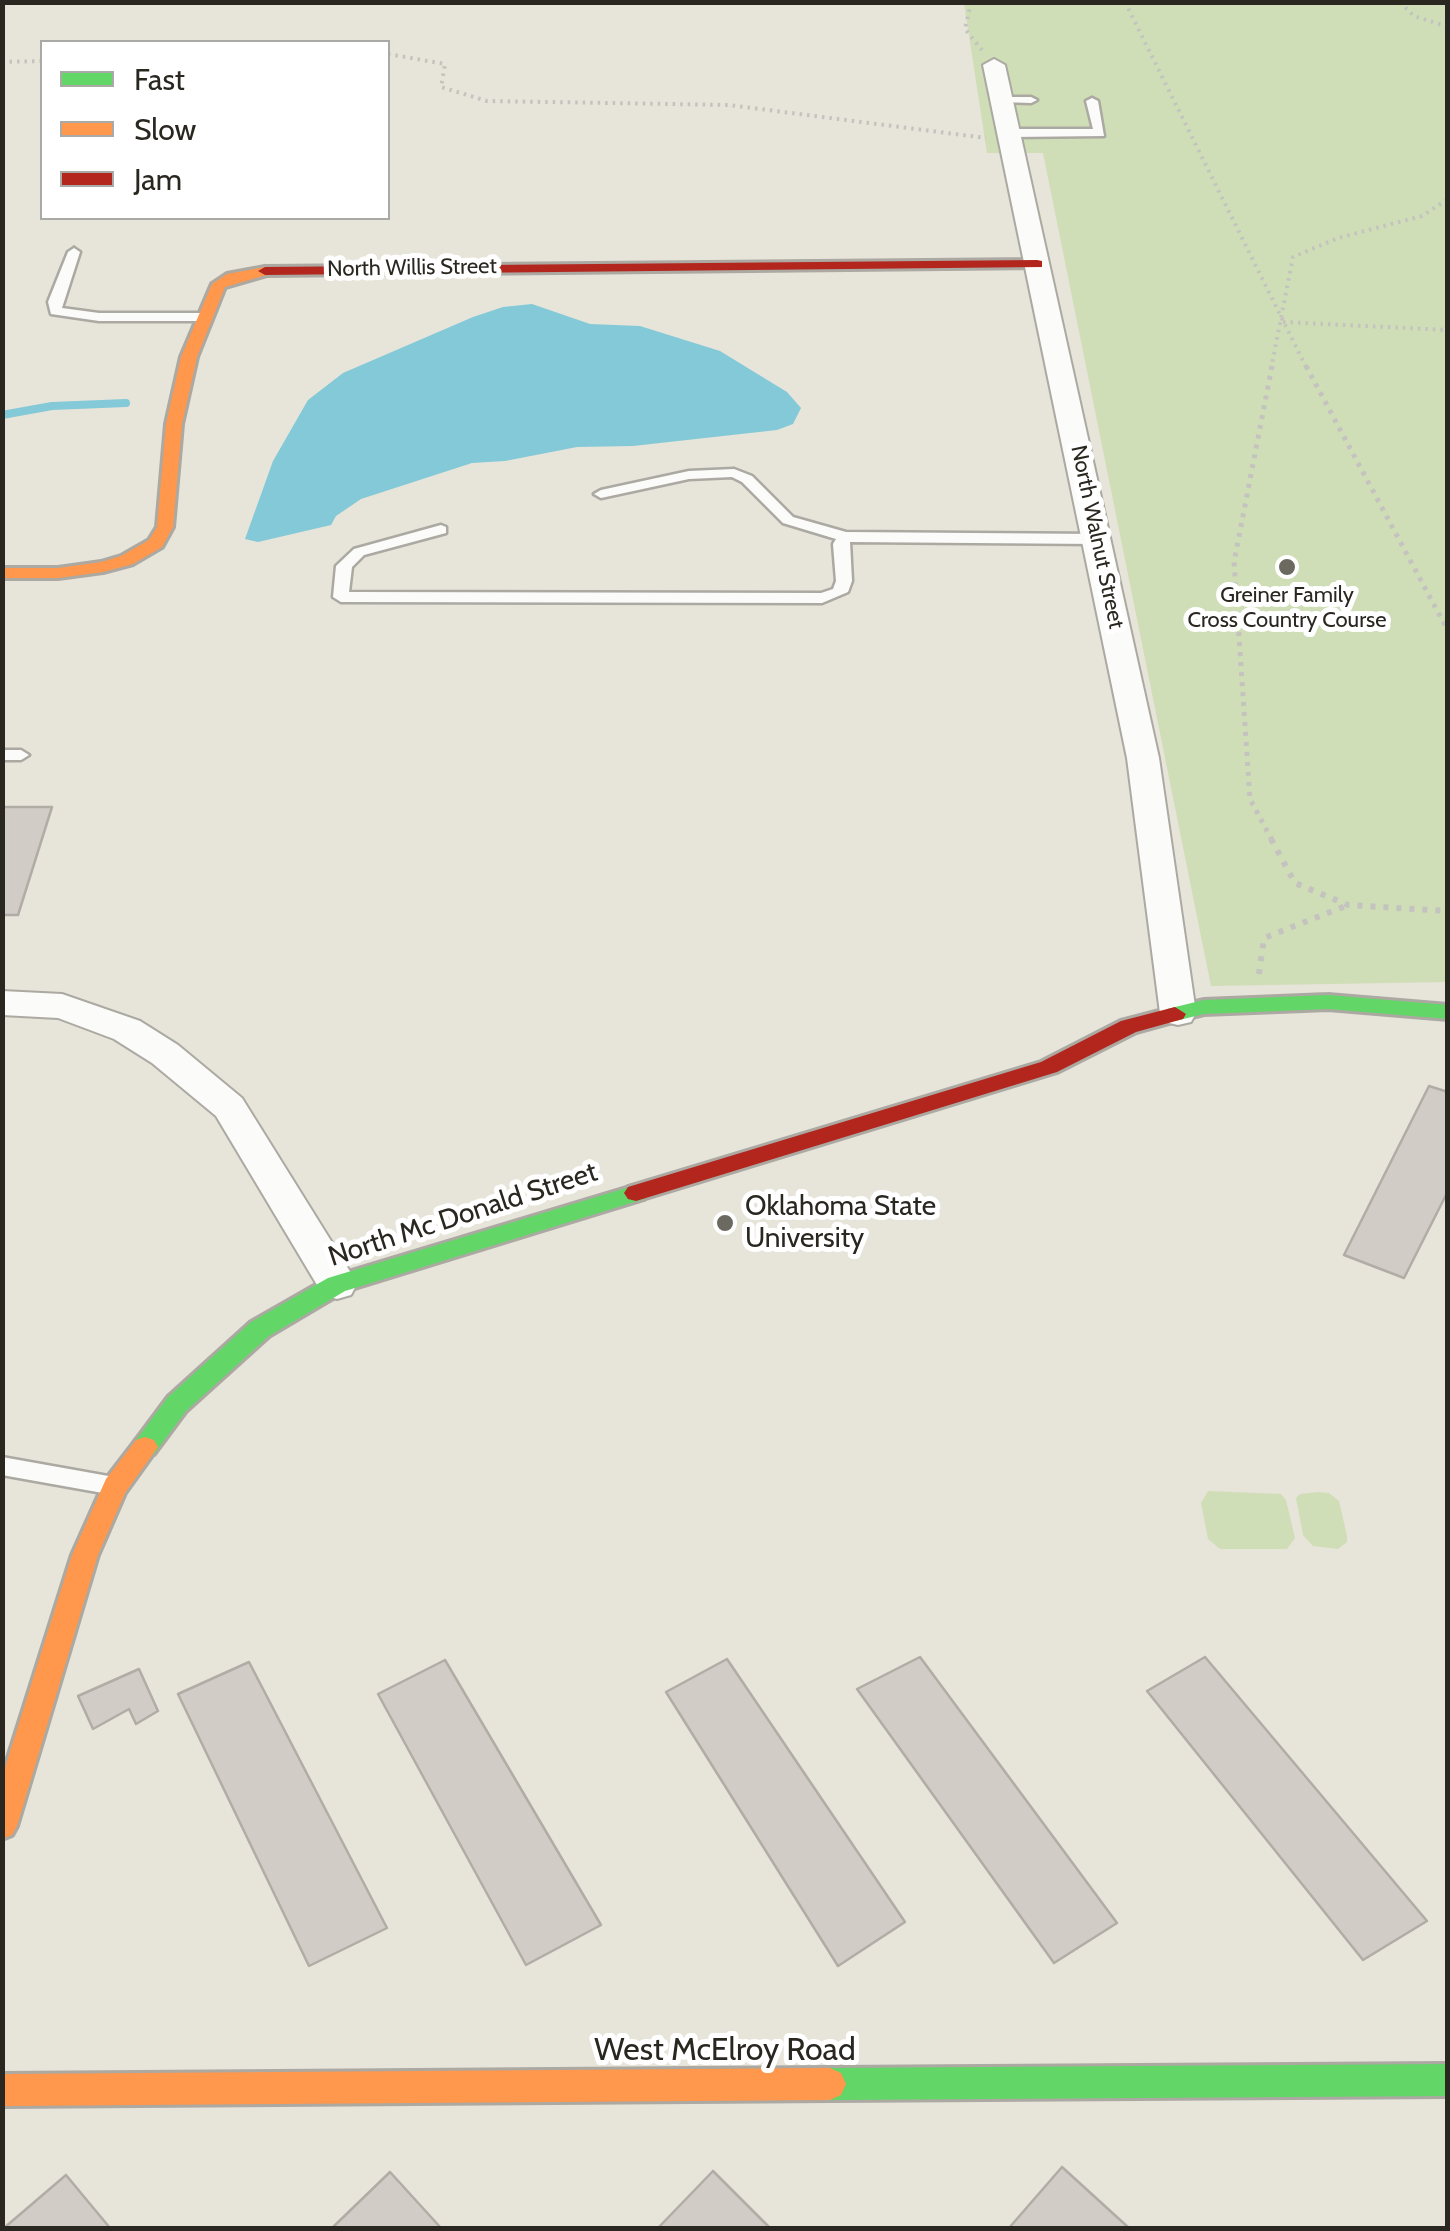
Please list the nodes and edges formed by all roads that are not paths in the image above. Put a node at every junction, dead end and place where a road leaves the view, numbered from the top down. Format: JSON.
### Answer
{"nodes":[{"id":1,"x":994,"y":65,"type":"road end"},
{"id":2,"x":1004,"y":100,"type":"junction"},
{"id":3,"x":1031,"y":100,"type":"dead end"},
{"id":4,"x":1092,"y":101,"type":"dead end"},
{"id":5,"x":1012,"y":137,"type":"junction"},
{"id":6,"x":74,"y":252,"type":"dead end"},
{"id":7,"x":1037,"y":264,"type":"junction"},
{"id":8,"x":202,"y":317,"type":"junction"},
{"id":9,"x":601,"y":494,"type":"dead end"},
{"id":10,"x":441,"y":530,"type":"dead end"},
{"id":11,"x":845,"y":537,"type":"junction"},
{"id":12,"x":1098,"y":539,"type":"junction"},
{"id":13,"x":2,"y":572,"type":"edge"},
{"id":14,"x":2,"y":1003,"type":"edge"},
{"id":15,"x":1448,"y":1012,"type":"edge"},
{"id":16,"x":1178,"y":1014,"type":"junction"},
{"id":17,"x":337,"y":1284,"type":"junction"},
{"id":18,"x":2,"y":1466,"type":"edge"},
{"id":19,"x":116,"y":1487,"type":"junction"},
{"id":20,"x":2,"y":1826,"type":"edge"},
{"id":21,"x":1448,"y":2080,"type":"edge"},
{"id":22,"x":2,"y":2090,"type":"edge"}],
"edges":[{"from":1,"to":2,"type":"street","name":"North Walnut Street"},
{"from":2,"to":3,"type":"lane"},
{"from":2,"to":5,"type":"street","name":"North Walnut Street"},
{"from":4,"to":5,"type":"lane"},
{"from":5,"to":7,"type":"street","name":"North Walnut Street"},
{"from":6,"to":8,"type":"lane"},
{"from":7,"to":8,"type":"street","name":"North Willis Street"},
{"from":7,"to":12,"type":"street","name":"North Walnut Street"},
{"from":8,"to":13,"type":"street","name":"North Willis Street"},
{"from":9,"to":11,"type":"lane"},
{"from":10,"to":11,"type":"lane"},
{"from":11,"to":12,"type":"lane"},
{"from":12,"to":16,"type":"street","name":"North Walnut Street"},
{"from":14,"to":17,"type":"street"},
{"from":15,"to":16,"type":"street","name":"North Mc Donald Street"},
{"from":16,"to":17,"type":"street","name":"North Mc Donald Street"},
{"from":17,"to":19,"type":"street","name":"North Mc Donald Street"},
{"from":18,"to":19,"type":"lane"},
{"from":19,"to":20,"type":"street","name":"North Mc Donald Street"},
{"from":21,"to":22,"type":"street","name":"West McElroy Road"}]}
